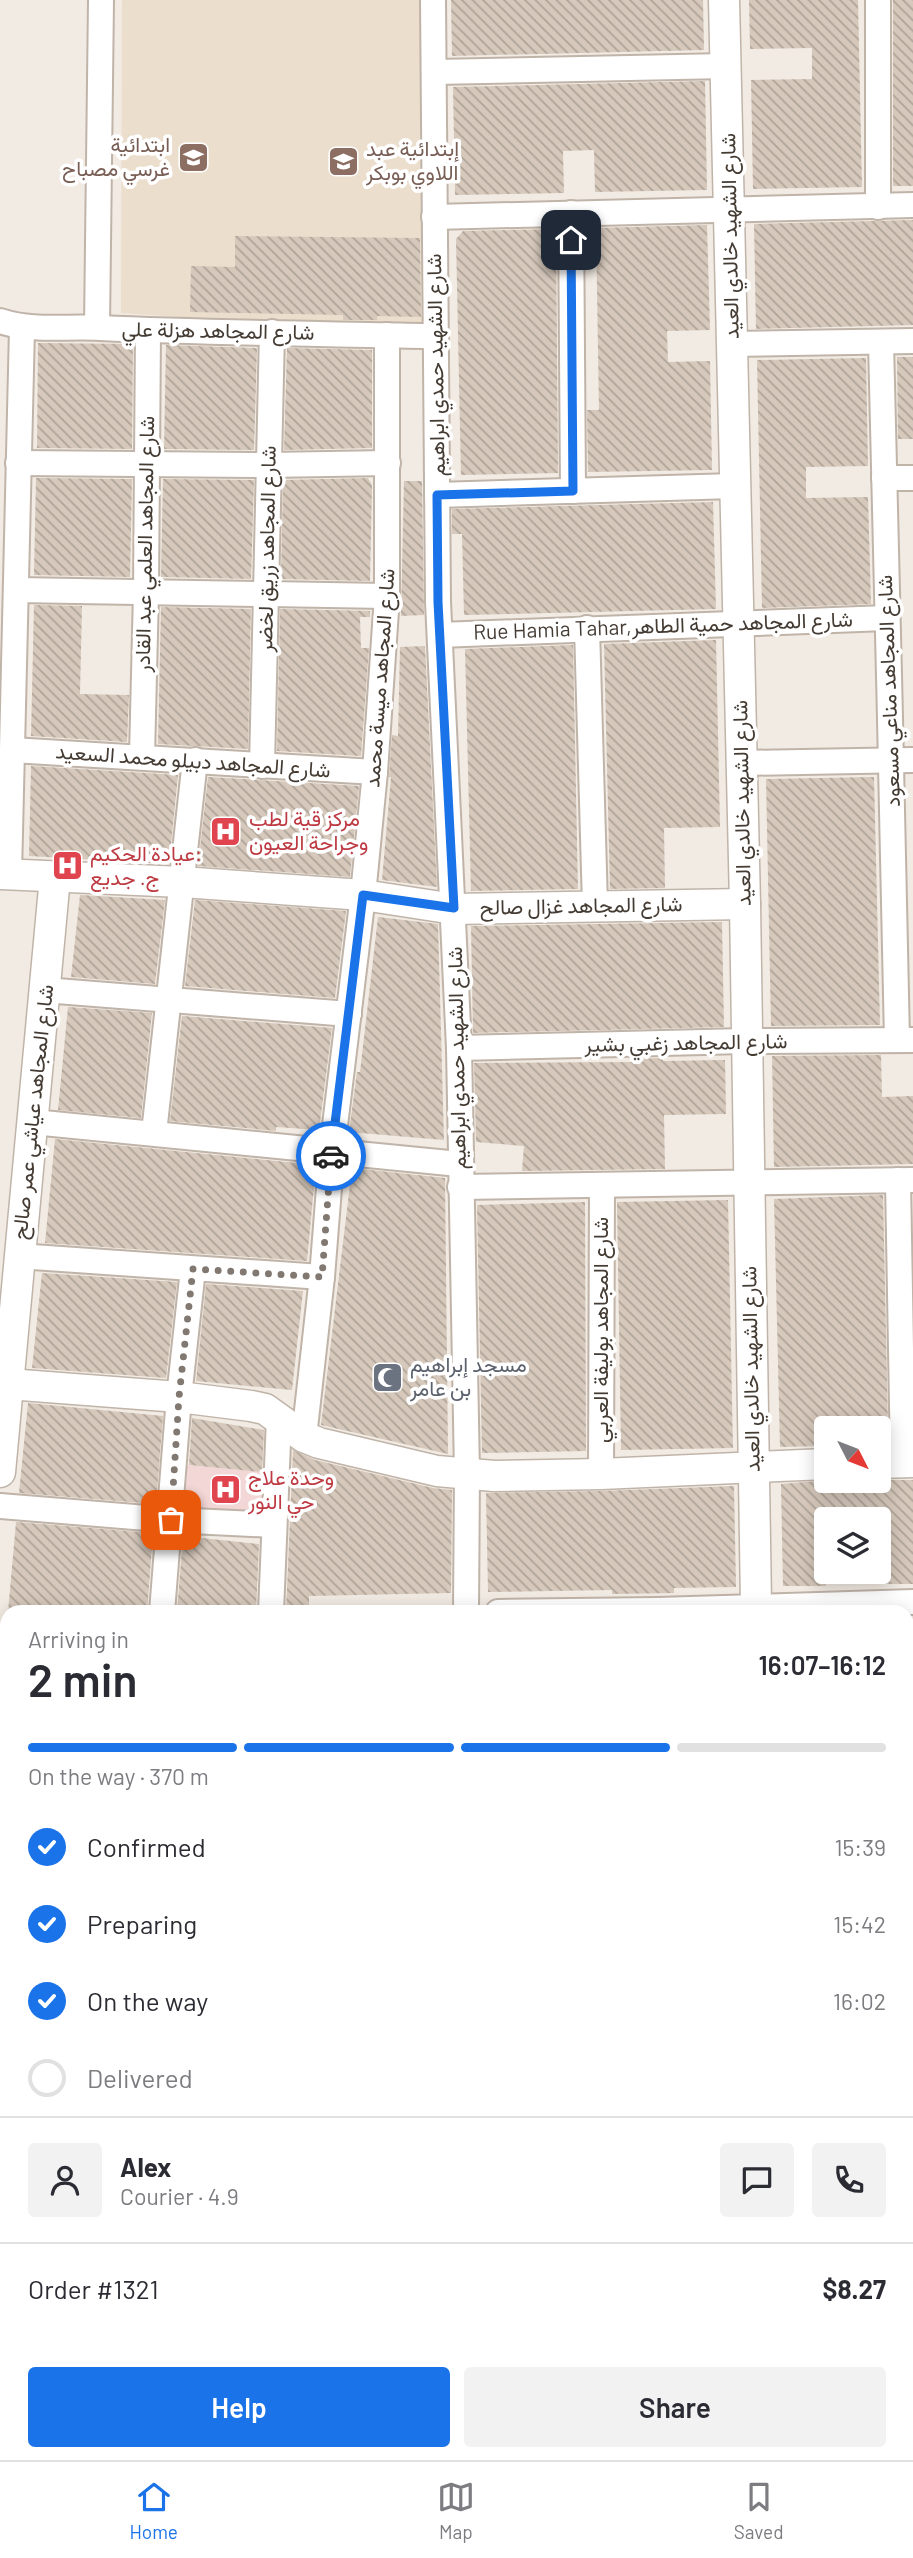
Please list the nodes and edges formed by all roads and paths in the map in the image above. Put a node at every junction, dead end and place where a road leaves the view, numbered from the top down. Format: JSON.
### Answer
{"nodes":[{"id":1,"x":101,"y":0,"type":"edge"},
{"id":2,"x":433,"y":0,"type":"edge"},
{"id":3,"x":724,"y":0,"type":"edge"},
{"id":4,"x":877,"y":0,"type":"edge"},
{"id":5,"x":726,"y":66,"type":"junction"},
{"id":6,"x":435,"y":72,"type":"junction"},
{"id":7,"x":913,"y":205,"type":"edge"},
{"id":8,"x":878,"y":207,"type":"junction"},
{"id":9,"x":729,"y":210,"type":"junction"},
{"id":10,"x":571,"y":213,"type":"junction"},
{"id":11,"x":434,"y":217,"type":"junction"},
{"id":12,"x":11,"y":324,"type":"edge"},
{"id":13,"x":97,"y":327,"type":"junction"},
{"id":14,"x":148,"y":331,"type":"junction"},
{"id":15,"x":272,"y":332,"type":"junction"},
{"id":16,"x":387,"y":335,"type":"junction"},
{"id":17,"x":436,"y":336,"type":"junction"},
{"id":18,"x":913,"y":341,"type":"edge"},
{"id":19,"x":881,"y":342,"type":"junction"},
{"id":20,"x":732,"y":344,"type":"junction"},
{"id":21,"x":146,"y":462,"type":"junction"},
{"id":22,"x":18,"y":463,"type":"junction"},
{"id":23,"x":388,"y":463,"type":"junction"},
{"id":24,"x":268,"y":465,"type":"junction"},
{"id":25,"x":884,"y":478,"type":"junction"},
{"id":26,"x":913,"y":478,"type":"edge"},
{"id":27,"x":734,"y":486,"type":"junction"},
{"id":28,"x":573,"y":491,"type":"junction"},
{"id":29,"x":437,"y":495,"type":"junction"},
{"id":30,"x":16,"y":590,"type":"junction"},
{"id":31,"x":146,"y":592,"type":"junction"},
{"id":32,"x":267,"y":594,"type":"junction"},
{"id":33,"x":387,"y":596,"type":"junction"},
{"id":34,"x":886,"y":618,"type":"junction"},
{"id":35,"x":738,"y":625,"type":"junction"},
{"id":36,"x":587,"y":628,"type":"junction"},
{"id":37,"x":440,"y":635,"type":"junction"},
{"id":38,"x":12,"y":750,"type":"junction"},
{"id":39,"x":142,"y":757,"type":"junction"},
{"id":40,"x":195,"y":760,"type":"junction"},
{"id":41,"x":903,"y":760,"type":"edge"},
{"id":42,"x":742,"y":762,"type":"junction"},
{"id":43,"x":262,"y":766,"type":"junction"},
{"id":44,"x":375,"y":772,"type":"junction"},
{"id":45,"x":5,"y":875,"type":"edge"},
{"id":46,"x":55,"y":877,"type":"junction"},
{"id":47,"x":182,"y":882,"type":"junction"},
{"id":48,"x":363,"y":895,"type":"junction"},
{"id":49,"x":745,"y":904,"type":"junction"},
{"id":50,"x":595,"y":906,"type":"junction"},
{"id":51,"x":454,"y":908,"type":"junction"},
{"id":52,"x":44,"y":990,"type":"junction"},
{"id":53,"x":168,"y":999,"type":"junction"},
{"id":54,"x":349,"y":1014,"type":"junction"},
{"id":55,"x":905,"y":1040,"type":"edge"},
{"id":56,"x":746,"y":1041,"type":"junction"},
{"id":57,"x":458,"y":1048,"type":"junction"},
{"id":58,"x":33,"y":1122,"type":"junction"},
{"id":59,"x":154,"y":1133,"type":"junction"},
{"id":60,"x":332,"y":1150,"type":"junction"},
{"id":61,"x":460,"y":1175,"type":"junction"},
{"id":62,"x":906,"y":1180,"type":"edge"},
{"id":63,"x":747,"y":1184,"type":"junction"},
{"id":64,"x":602,"y":1185,"type":"junction"},
{"id":65,"x":18,"y":1256,"type":"junction"},
{"id":66,"x":193,"y":1269,"type":"junction"},
{"id":67,"x":322,"y":1277,"type":"junction"},
{"id":68,"x":8,"y":1384,"type":"junction"},
{"id":69,"x":179,"y":1397,"type":"junction"},
{"id":70,"x":279,"y":1418,"type":"junction"},
{"id":71,"x":304,"y":1437,"type":"junction"},
{"id":72,"x":898,"y":1462,"type":"edge"},
{"id":73,"x":814,"y":1464,"type":"edge"},
{"id":74,"x":753,"y":1466,"type":"junction"},
{"id":75,"x":0,"y":1472,"type":"edge"},
{"id":76,"x":467,"y":1474,"type":"junction"},
{"id":77,"x":601,"y":1474,"type":"junction"},
{"id":78,"x":0,"y":1506,"type":"edge"},
{"id":79,"x":171,"y":1520,"type":"junction"},
{"id":80,"x":274,"y":1525,"type":"junction"},
{"id":81,"x":163,"y":1605,"type":"edge"},
{"id":82,"x":271,"y":1605,"type":"edge"},
{"id":83,"x":466,"y":1605,"type":"edge"},
{"id":84,"x":770,"y":1605,"type":"edge"}],
"edges":[{"from":1,"to":13,"type":"street"},
{"from":2,"to":6,"type":"street","name":"شارع الشهيد حمدي ابراهيم"},
{"from":3,"to":5,"type":"street","name":"شارع الشهيد خالدي العيد"},
{"from":4,"to":8,"type":"street"},
{"from":5,"to":6,"type":"street"},
{"from":5,"to":9,"type":"street","name":"شارع الشهيد خالدي العيد"},
{"from":6,"to":11,"type":"street","name":"شارع الشهيد حمدي ابراهيم"},
{"from":7,"to":8,"type":"street"},
{"from":8,"to":9,"type":"street"},
{"from":9,"to":10,"type":"street"},
{"from":9,"to":20,"type":"street","name":"شارع الشهيد خالدي العيد"},
{"from":10,"to":11,"type":"street"},
{"from":10,"to":28,"type":"street"},
{"from":11,"to":17,"type":"street","name":"شارع الشهيد حمدي ابراهيم"},
{"from":12,"to":13,"type":"street","name":"شارع المجاهد هزلة علي"},
{"from":12,"to":22,"type":"street"},
{"from":13,"to":14,"type":"street","name":"شارع المجاهد هزلة علي"},
{"from":14,"to":15,"type":"street","name":"شارع المجاهد هزلة علي"},
{"from":14,"to":21,"type":"street","name":"شارع المجاهد العلمي عبد القادر"},
{"from":15,"to":16,"type":"street","name":"شارع المجاهد هزلة علي"},
{"from":15,"to":24,"type":"street","name":"شارع المجاهد زريق لخضر"},
{"from":16,"to":17,"type":"street","name":"شارع المجاهد هزلة علي"},
{"from":16,"to":23,"type":"street","name":"شارع المجاهد ميسة محمد"},
{"from":17,"to":29,"type":"street","name":"شارع الشهيد حمدي ابراهيم"},
{"from":18,"to":19,"type":"street"},
{"from":19,"to":20,"type":"street"},
{"from":19,"to":25,"type":"street","name":"شارع المجاهد مناعي مسعود"},
{"from":20,"to":27,"type":"street","name":"شارع الشهيد خالدي العيد"},
{"from":21,"to":22,"type":"street"},
{"from":21,"to":24,"type":"street"},
{"from":21,"to":31,"type":"street","name":"شارع المجاهد العلمي عبد القادر"},
{"from":22,"to":30,"type":"street"},
{"from":23,"to":24,"type":"street"},
{"from":23,"to":33,"type":"street","name":"شارع المجاهد ميسة محمد"},
{"from":24,"to":32,"type":"street","name":"شارع المجاهد زريق لخضر"},
{"from":25,"to":26,"type":"street"},
{"from":25,"to":34,"type":"street","name":"شارع المجاهد مناعي مسعود"},
{"from":27,"to":28,"type":"street"},
{"from":27,"to":35,"type":"street","name":"شارع الشهيد خالدي العيد"},
{"from":28,"to":29,"type":"street"},
{"from":29,"to":37,"type":"street","name":"شارع الشهيد حمدي ابراهيم"},
{"from":30,"to":31,"type":"street"},
{"from":30,"to":38,"type":"street"},
{"from":31,"to":32,"type":"street"},
{"from":31,"to":39,"type":"street","name":"شارع المجاهد العلمي عبد القادر"},
{"from":32,"to":33,"type":"street"},
{"from":32,"to":43,"type":"street","name":"شارع المجاهد زريق لخضر"},
{"from":33,"to":44,"type":"street","name":"شارع المجاهد ميسة محمد"},
{"from":34,"to":35,"type":"street","name":"Rue Hamia Tahar,شارع المجاهد حمية الطاهر"},
{"from":34,"to":41,"type":"street","name":"شارع المجاهد مناعي مسعود"},
{"from":35,"to":36,"type":"street","name":"Rue Hamia Tahar,شارع المجاهد حمية الطاهر"},
{"from":35,"to":42,"type":"street","name":"شارع الشهيد خالدي العيد"},
{"from":36,"to":37,"type":"street","name":"Rue Hamia Tahar,شارع المجاهد حمية الطاهر"},
{"from":36,"to":50,"type":"street"},
{"from":37,"to":51,"type":"street","name":"شارع الشهيد حمدي ابراهيم"},
{"from":38,"to":39,"type":"street","name":"شارع المجاهد دبيلو محمد السعيد"},
{"from":38,"to":45,"type":"street"},
{"from":39,"to":40,"type":"street","name":"شارع المجاهد دبيلو محمد السعيد"},
{"from":40,"to":43,"type":"street","name":"شارع المجاهد دبيلو محمد السعيد"},
{"from":40,"to":47,"type":"street"},
{"from":41,"to":42,"type":"street"},
{"from":41,"to":55,"type":"street","name":"شارع المجاهد مناعي مسعود"},
{"from":42,"to":49,"type":"street","name":"شارع الشهيد خالدي العيد"},
{"from":43,"to":44,"type":"street","name":"شارع المجاهد دبيلو محمد السعيد"},
{"from":44,"to":48,"type":"street","name":"شارع المجاهد ميسة محمد"},
{"from":45,"to":46,"type":"street","name":"شارع المجاهد غزال صالح"},
{"from":46,"to":47,"type":"street","name":"شارع المجاهد غزال صالح"},
{"from":46,"to":52,"type":"street","name":"شارع المجاهد عياشي عمر صالح"},
{"from":47,"to":48,"type":"street","name":"شارع المجاهد غزال صالح"},
{"from":47,"to":53,"type":"street"},
{"from":48,"to":51,"type":"street","name":"شارع المجاهد غزال صالح"},
{"from":48,"to":54,"type":"street","name":"شارع المجاهد ميسة محمد"},
{"from":49,"to":50,"type":"street","name":"شارع المجاهد غزال صالح"},
{"from":49,"to":56,"type":"street","name":"شارع الشهيد خالدي العيد"},
{"from":50,"to":51,"type":"street","name":"شارع المجاهد غزال صالح"},
{"from":51,"to":57,"type":"street","name":"شارع الشهيد حمدي ابراهيم"},
{"from":52,"to":53,"type":"street"},
{"from":52,"to":58,"type":"street","name":"شارع المجاهد عياشي عمر صالح"},
{"from":53,"to":54,"type":"street"},
{"from":53,"to":59,"type":"street"},
{"from":54,"to":60,"type":"street","name":"شارع المجاهد ميسة محمد"},
{"from":55,"to":56,"type":"street","name":"شارع المجاهد زغبي بشير"},
{"from":56,"to":57,"type":"street","name":"شارع المجاهد زغبي بشير"},
{"from":56,"to":63,"type":"street","name":"شارع الشهيد خالدي العيد"},
{"from":57,"to":61,"type":"street","name":"شارع الشهيد حمدي ابراهيم"},
{"from":58,"to":59,"type":"street"},
{"from":58,"to":65,"type":"street","name":"شارع المجاهد عياشي عمر صالح"},
{"from":59,"to":60,"type":"street"},
{"from":60,"to":61,"type":"street"},
{"from":60,"to":67,"type":"street","name":"شارع المجاهد ميسة محمد"},
{"from":61,"to":64,"type":"street"},
{"from":61,"to":76,"type":"street","name":"شارع الشهيد حمدي ابراهيم"},
{"from":62,"to":63,"type":"street"},
{"from":62,"to":72,"type":"street"},
{"from":63,"to":64,"type":"street"},
{"from":63,"to":74,"type":"street","name":"شارع الشهيد خالدي العيد"},
{"from":64,"to":77,"type":"street","name":"شارع المجاهد بوليفة العربي"},
{"from":65,"to":66,"type":"street"},
{"from":65,"to":68,"type":"street","name":"شارع المجاهد عياشي عمر صالح"},
{"from":66,"to":67,"type":"street"},
{"from":66,"to":69,"type":"street"},
{"from":67,"to":71,"type":"street","name":"شارع المجاهد ميسة محمد"},
{"from":68,"to":69,"type":"street"},
{"from":68,"to":75,"type":"street","name":"شارع المجاهد عياشي عمر صالح"},
{"from":69,"to":70,"type":"street"},
{"from":69,"to":79,"type":"street"},
{"from":70,"to":71,"type":"street"},
{"from":70,"to":80,"type":"street"},
{"from":71,"to":76,"type":"street"},
{"from":73,"to":74,"type":"street"},
{"from":74,"to":77,"type":"street"},
{"from":74,"to":84,"type":"street","name":"شارع الشهيد خالدي العيد"},
{"from":76,"to":77,"type":"street"},
{"from":76,"to":83,"type":"street","name":"شارع الشهيد حمدي ابراهيم"},
{"from":78,"to":79,"type":"street"},
{"from":79,"to":80,"type":"street"},
{"from":79,"to":81,"type":"street"},
{"from":80,"to":82,"type":"street"}]}
